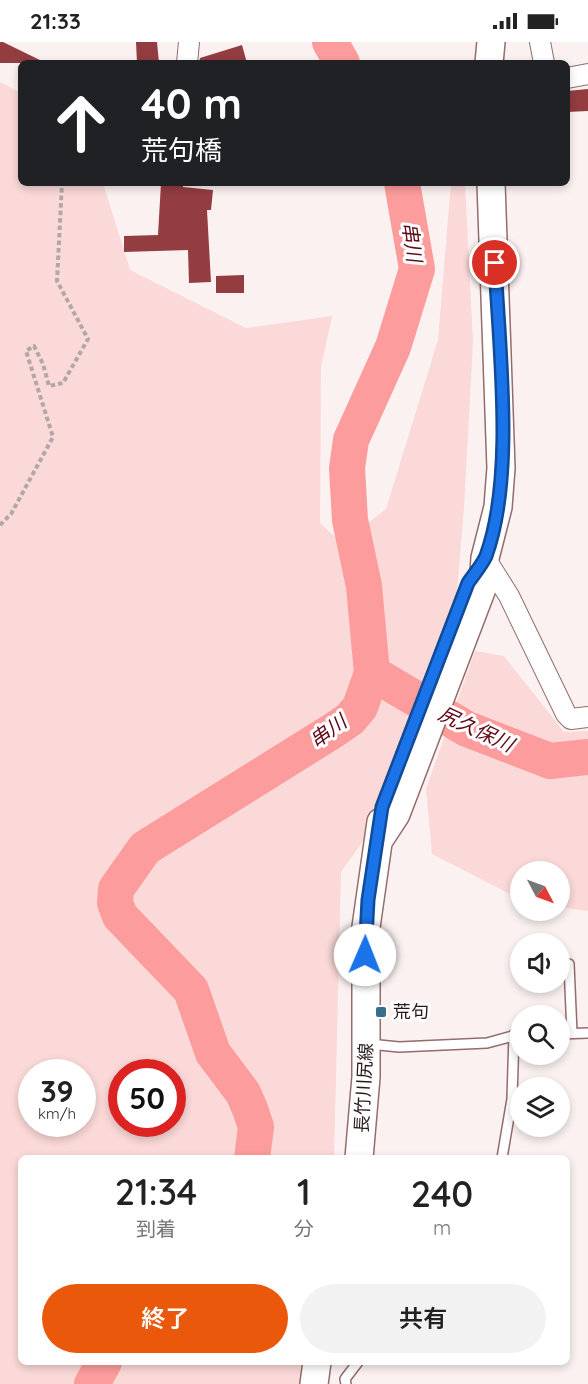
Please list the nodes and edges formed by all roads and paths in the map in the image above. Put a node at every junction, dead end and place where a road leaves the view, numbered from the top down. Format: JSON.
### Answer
{"nodes":[{"id":1,"x":189,"y":42,"type":"edge"},
{"id":2,"x":491,"y":42,"type":"edge"},
{"id":3,"x":540,"y":42,"type":"edge"},
{"id":4,"x":187,"y":60,"type":"edge"},
{"id":5,"x":489,"y":60,"type":"edge"},
{"id":6,"x":543,"y":60,"type":"edge"},
{"id":7,"x":588,"y":74,"type":"edge"},
{"id":8,"x":570,"y":77,"type":"edge"},
{"id":9,"x":62,"y":186,"type":"edge"},
{"id":10,"x":491,"y":186,"type":"edge"},
{"id":11,"x":0,"y":525,"type":"edge"},
{"id":12,"x":485,"y":558,"type":"junction"},
{"id":13,"x":588,"y":717,"type":"edge"},
{"id":14,"x":570,"y":987,"type":"edge"},
{"id":15,"x":588,"y":1033,"type":"edge"},
{"id":16,"x":572,"y":1034,"type":"joint"},
{"id":17,"x":510,"y":1036,"type":"edge"},
{"id":18,"x":367,"y":1044,"type":"junction"},
{"id":19,"x":515,"y":1065,"type":"edge"},
{"id":20,"x":359,"y":1155,"type":"edge"},
{"id":21,"x":503,"y":1155,"type":"edge"},
{"id":22,"x":317,"y":1365,"type":"edge"},
{"id":23,"x":356,"y":1365,"type":"edge"},
{"id":24,"x":314,"y":1384,"type":"edge"},
{"id":25,"x":345,"y":1384,"type":"edge"}],
"edges":[{"from":1,"to":4,"type":"street"},
{"from":2,"to":5,"type":"main road"},
{"from":3,"to":6,"type":"street"},
{"from":7,"to":8,"type":"street"},
{"from":9,"to":11,"type":"path"},
{"from":10,"to":12,"type":"main road"},
{"from":12,"to":13,"type":"street"},
{"from":12,"to":18,"type":"main road","name":"長竹川尻線"},
{"from":14,"to":16,"type":"lane"},
{"from":15,"to":16,"type":"lane"},
{"from":17,"to":18,"type":"lane"},
{"from":18,"to":20,"type":"main road","name":"長竹川尻線"},
{"from":19,"to":21,"type":"lane"},
{"from":22,"to":24,"type":"main road"},
{"from":23,"to":25,"type":"lane"}]}
